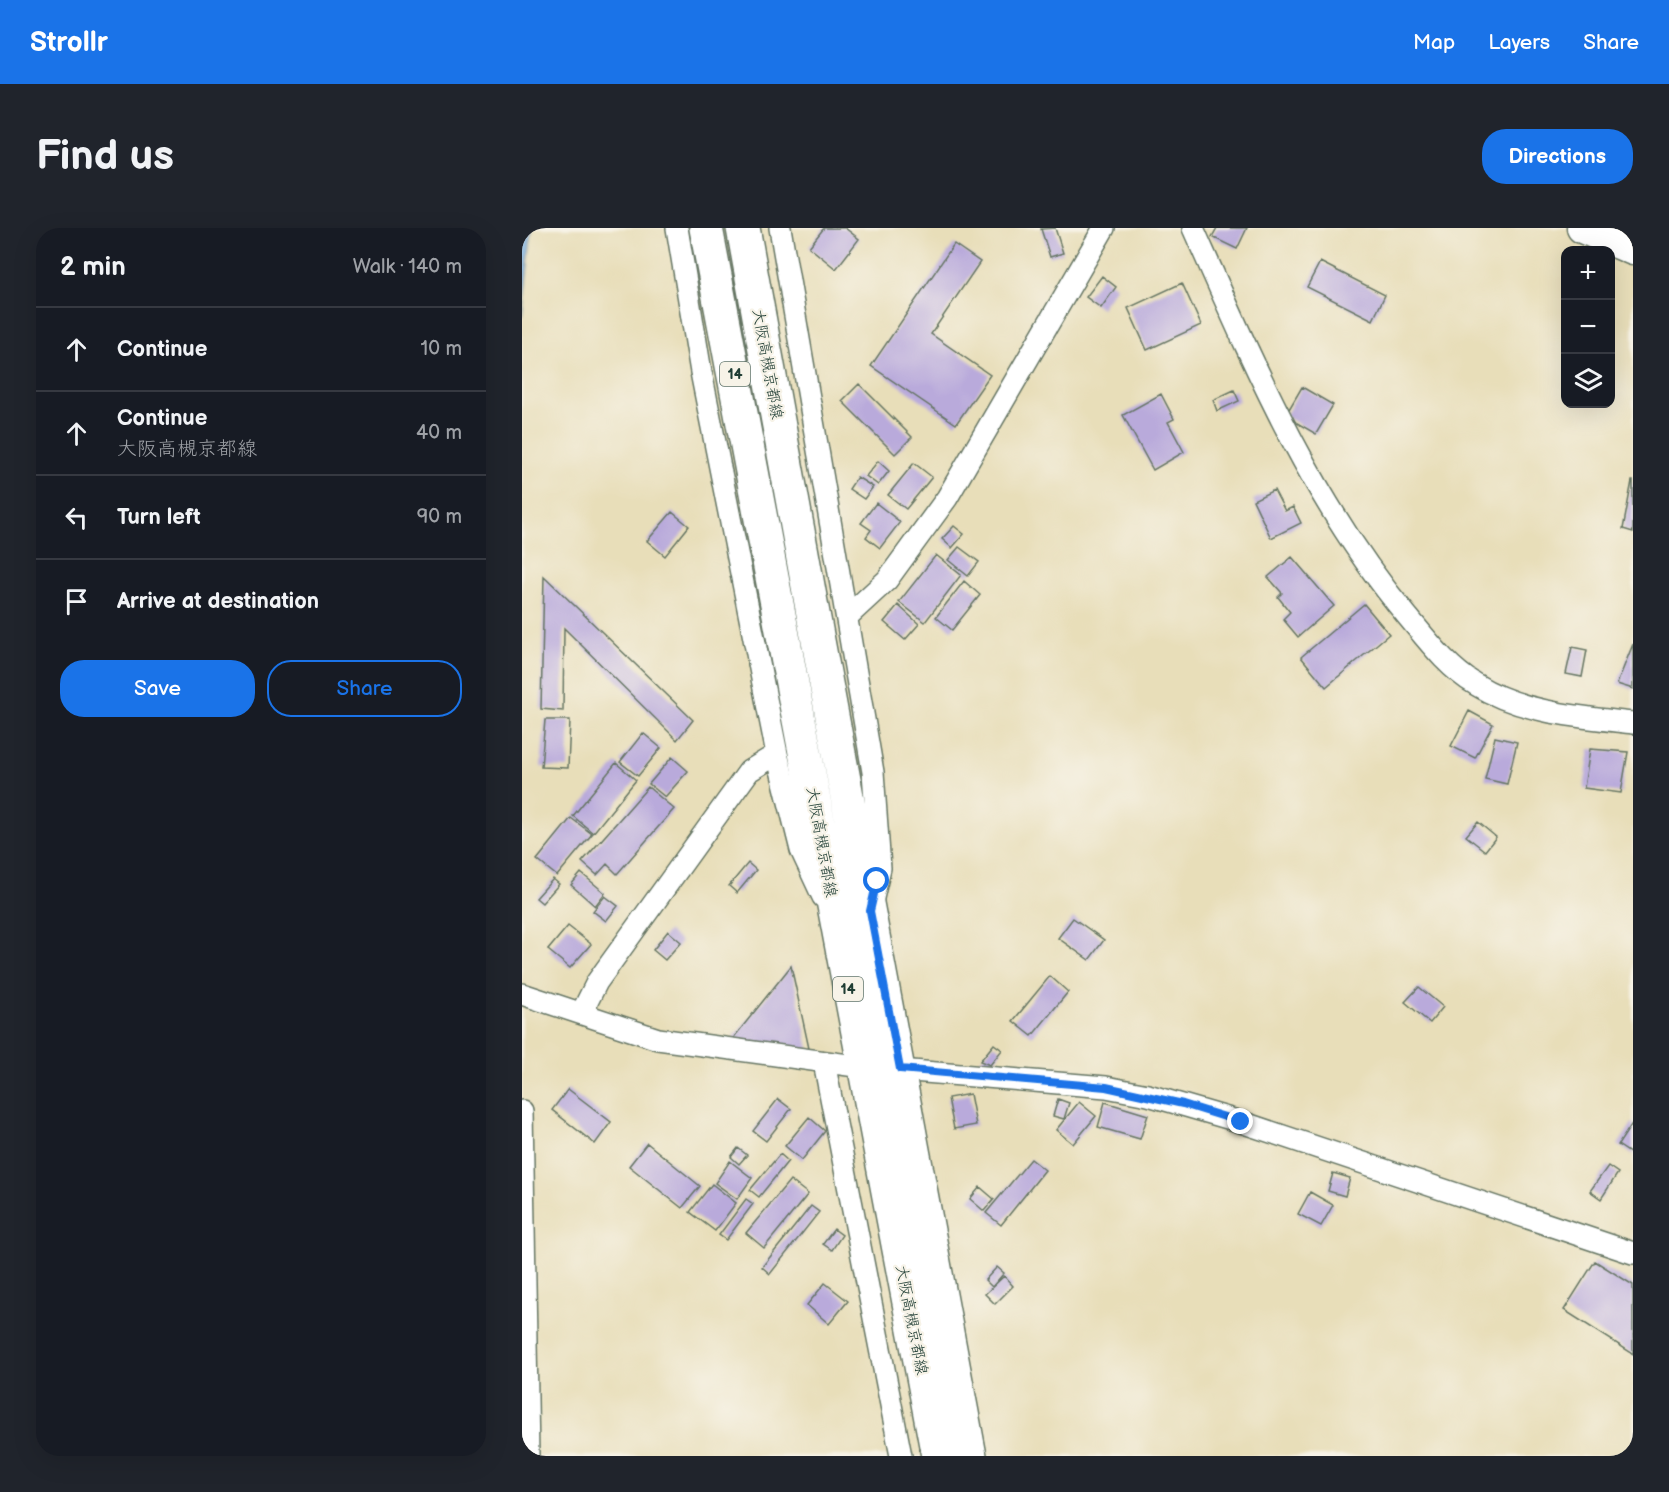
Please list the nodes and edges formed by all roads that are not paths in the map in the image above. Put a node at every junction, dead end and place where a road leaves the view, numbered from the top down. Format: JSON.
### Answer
{"nodes":[{"id":1,"x":677,"y":228,"type":"edge"},
{"id":2,"x":706,"y":228,"type":"edge"},
{"id":3,"x":743,"y":228,"type":"edge"},
{"id":4,"x":780,"y":228,"type":"edge"},
{"id":5,"x":1104,"y":228,"type":"edge"},
{"id":6,"x":1193,"y":228,"type":"edge"},
{"id":7,"x":1582,"y":228,"type":"edge"},
{"id":8,"x":1633,"y":250,"type":"edge"},
{"id":9,"x":778,"y":518,"type":"junction"},
{"id":10,"x":848,"y":616,"type":"junction"},
{"id":11,"x":1633,"y":723,"type":"edge"},
{"id":12,"x":777,"y":754,"type":"junction"},
{"id":13,"x":870,"y":911,"type":"junction"},
{"id":14,"x":837,"y":925,"type":"junction"},
{"id":15,"x":522,"y":994,"type":"edge"},
{"id":16,"x":582,"y":1012,"type":"junction"},
{"id":17,"x":825,"y":1062,"type":"junction"},
{"id":18,"x":863,"y":1067,"type":"junction"},
{"id":19,"x":900,"y":1069,"type":"junction"},
{"id":20,"x":522,"y":1111,"type":"edge"},
{"id":21,"x":1633,"y":1253,"type":"edge"},
{"id":22,"x":528,"y":1456,"type":"edge"},
{"id":23,"x":900,"y":1456,"type":"edge"},
{"id":24,"x":938,"y":1456,"type":"edge"},
{"id":25,"x":970,"y":1456,"type":"edge"}],
"edges":[{"from":1,"to":12,"type":"street"},
{"from":2,"to":9,"type":"main road","name":"大阪高槻京都線","number":"14"},
{"from":3,"to":9,"type":"main road","name":"大阪高槻京都線","number":"14"},
{"from":4,"to":10,"type":"street"},
{"from":5,"to":10,"type":"street"},
{"from":6,"to":11,"type":"street"},
{"from":7,"to":8,"type":"street"},
{"from":9,"to":13,"type":"main road","name":"大阪高槻京都線","number":"14"},
{"from":9,"to":14,"type":"main road","name":"大阪高槻京都線","number":"14"},
{"from":10,"to":13,"type":"street"},
{"from":12,"to":14,"type":"street"},
{"from":12,"to":16,"type":"street"},
{"from":13,"to":19,"type":"main road","name":"大阪高槻京都線","number":"14"},
{"from":14,"to":18,"type":"main road","name":"大阪高槻京都線","number":"14"},
{"from":15,"to":16,"type":"street"},
{"from":16,"to":17,"type":"street"},
{"from":17,"to":18,"type":"street"},
{"from":17,"to":23,"type":"street"},
{"from":18,"to":19,"type":"street"},
{"from":18,"to":24,"type":"main road","name":"大阪高槻京都線","number":"14"},
{"from":19,"to":21,"type":"street"},
{"from":19,"to":25,"type":"main road","name":"大阪高槻京都線","number":"14"},
{"from":20,"to":22,"type":"street"}]}
